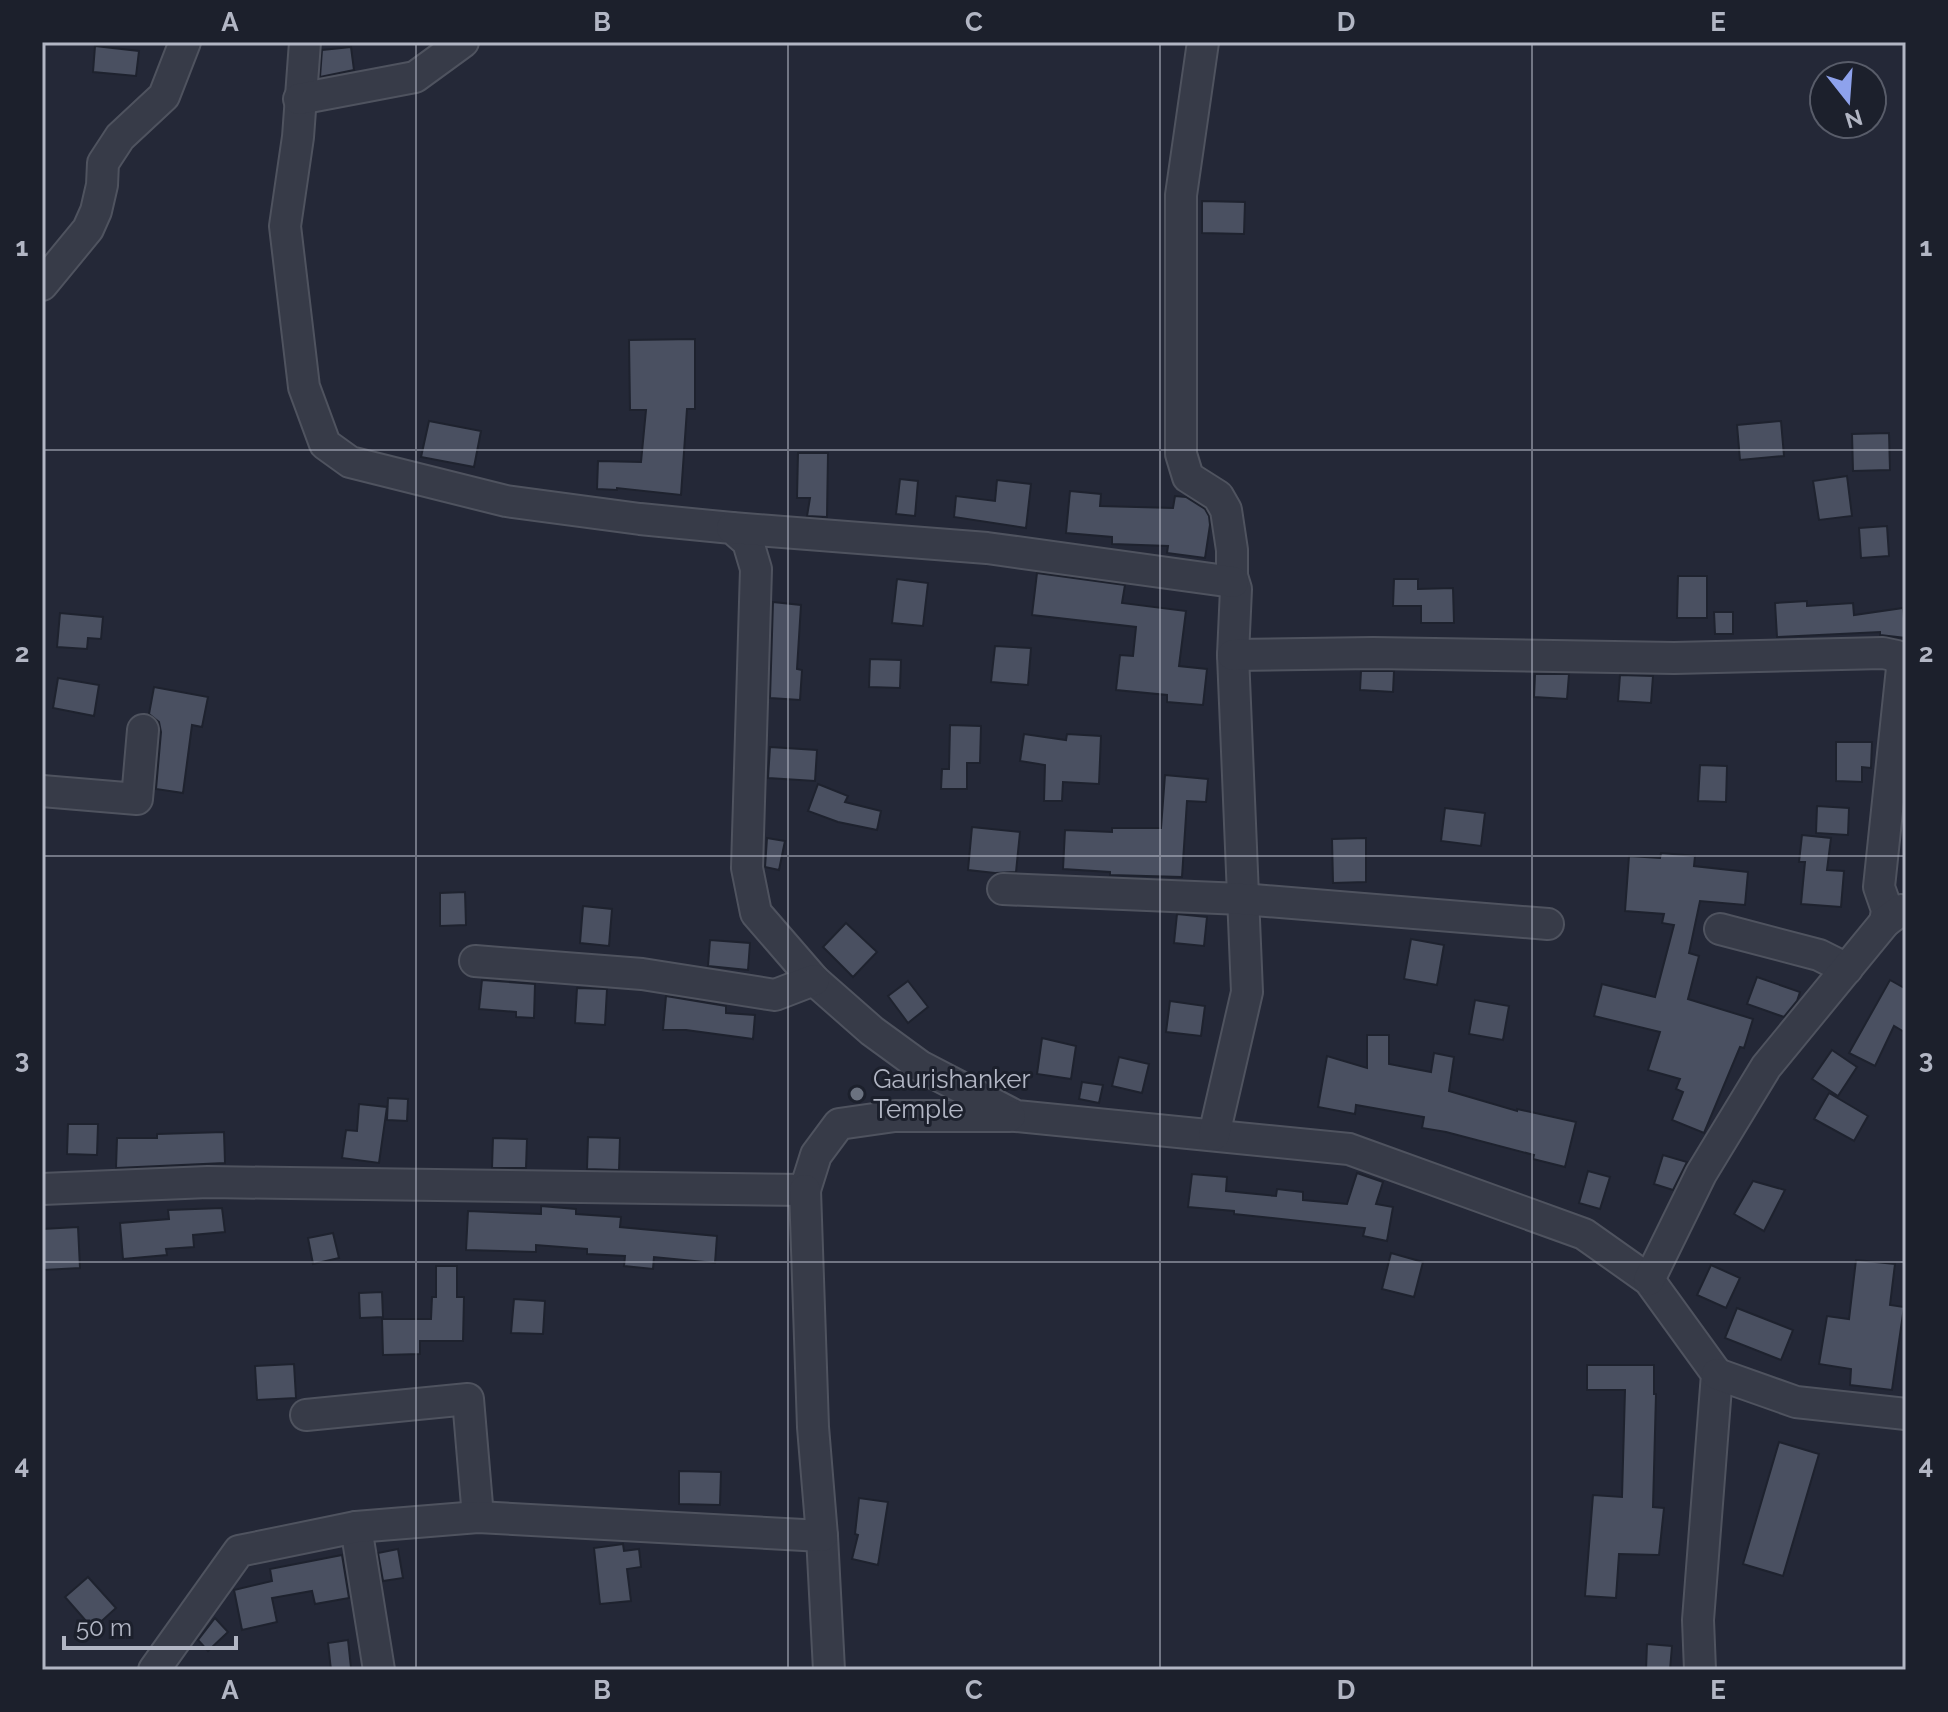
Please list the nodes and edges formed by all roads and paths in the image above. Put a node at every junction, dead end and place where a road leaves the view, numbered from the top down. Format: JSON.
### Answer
{"nodes":[{"id":1,"x":185,"y":42,"type":"edge"},
{"id":2,"x":463,"y":42,"type":"edge"},
{"id":3,"x":1203,"y":42,"type":"edge"},
{"id":4,"x":304,"y":43,"type":"edge"},
{"id":5,"x":299,"y":99,"type":"junction"},
{"id":6,"x":42,"y":285,"type":"edge"},
{"id":7,"x":732,"y":528,"type":"junction"},
{"id":8,"x":1233,"y":582,"type":"junction"},
{"id":9,"x":1233,"y":655,"type":"junction"},
{"id":10,"x":143,"y":730,"type":"dead end"},
{"id":11,"x":42,"y":791,"type":"edge"},
{"id":12,"x":1003,"y":889,"type":"dead end"},
{"id":13,"x":1242,"y":899,"type":"junction"},
{"id":14,"x":1895,"y":914,"type":"edge"},
{"id":15,"x":1548,"y":924,"type":"dead end"},
{"id":16,"x":1720,"y":929,"type":"dead end"},
{"id":17,"x":475,"y":961,"type":"dead end"},
{"id":18,"x":1847,"y":969,"type":"junction"},
{"id":19,"x":814,"y":980,"type":"junction"},
{"id":20,"x":1016,"y":1116,"type":"junction"},
{"id":21,"x":1214,"y":1135,"type":"junction"},
{"id":22,"x":42,"y":1189,"type":"edge"},
{"id":23,"x":805,"y":1190,"type":"junction"},
{"id":24,"x":1649,"y":1280,"type":"junction"},
{"id":25,"x":1717,"y":1374,"type":"junction"},
{"id":26,"x":1906,"y":1414,"type":"edge"},
{"id":27,"x":306,"y":1415,"type":"dead end"},
{"id":28,"x":478,"y":1517,"type":"junction"},
{"id":29,"x":356,"y":1527,"type":"junction"},
{"id":30,"x":822,"y":1536,"type":"junction"},
{"id":31,"x":154,"y":1670,"type":"edge"},
{"id":32,"x":379,"y":1670,"type":"edge"},
{"id":33,"x":829,"y":1670,"type":"edge"},
{"id":34,"x":1700,"y":1670,"type":"edge"}],
"edges":[{"from":1,"to":6,"type":"street"},
{"from":2,"to":5,"type":"street"},
{"from":3,"to":8,"type":"street"},
{"from":4,"to":5,"type":"street"},
{"from":5,"to":7,"type":"street"},
{"from":7,"to":8,"type":"street"},
{"from":7,"to":19,"type":"street"},
{"from":8,"to":9,"type":"street"},
{"from":9,"to":13,"type":"street"},
{"from":9,"to":14,"type":"street"},
{"from":10,"to":11,"type":"street"},
{"from":12,"to":13,"type":"street"},
{"from":13,"to":15,"type":"street"},
{"from":13,"to":21,"type":"street"},
{"from":14,"to":18,"type":"street"},
{"from":16,"to":18,"type":"street"},
{"from":17,"to":19,"type":"street"},
{"from":18,"to":24,"type":"street"},
{"from":19,"to":20,"type":"street"},
{"from":20,"to":21,"type":"street"},
{"from":20,"to":23,"type":"street"},
{"from":21,"to":24,"type":"street"},
{"from":22,"to":23,"type":"street"},
{"from":23,"to":30,"type":"street"},
{"from":24,"to":25,"type":"street"},
{"from":25,"to":26,"type":"street"},
{"from":25,"to":34,"type":"street"},
{"from":27,"to":28,"type":"street"},
{"from":28,"to":29,"type":"street"},
{"from":28,"to":30,"type":"street"},
{"from":29,"to":31,"type":"street"},
{"from":29,"to":32,"type":"street"},
{"from":30,"to":33,"type":"street"}]}
